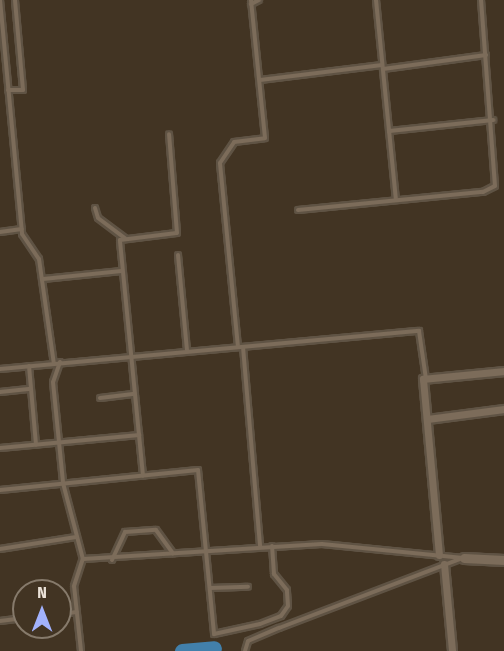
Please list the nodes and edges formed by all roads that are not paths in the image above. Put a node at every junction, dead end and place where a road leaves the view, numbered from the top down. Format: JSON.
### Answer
{"nodes":[{"id":1,"x":0,"y":0,"type":"edge"},
{"id":2,"x":15,"y":0,"type":"edge"},
{"id":3,"x":259,"y":0,"type":"edge"},
{"id":4,"x":376,"y":0,"type":"edge"},
{"id":5,"x":481,"y":0,"type":"edge"},
{"id":6,"x":251,"y":2,"type":"edge"},
{"id":7,"x":486,"y":55,"type":"junction"},
{"id":8,"x":0,"y":64,"type":"edge"},
{"id":9,"x":6,"y":64,"type":"junction"},
{"id":10,"x":382,"y":67,"type":"junction"},
{"id":11,"x":259,"y":80,"type":"junction"},
{"id":12,"x":8,"y":90,"type":"junction"},
{"id":13,"x":493,"y":120,"type":"junction"},
{"id":14,"x":389,"y":131,"type":"junction"},
{"id":15,"x":169,"y":134,"type":"dead end"},
{"id":16,"x":396,"y":200,"type":"junction"},
{"id":17,"x":95,"y":208,"type":"dead end"},
{"id":18,"x":298,"y":210,"type":"dead end"},
{"id":19,"x":22,"y":229,"type":"junction"},
{"id":20,"x":0,"y":231,"type":"edge"},
{"id":21,"x":125,"y":238,"type":"junction"},
{"id":22,"x":177,"y":255,"type":"dead end"},
{"id":23,"x":122,"y":271,"type":"junction"},
{"id":24,"x":43,"y":279,"type":"junction"},
{"id":25,"x":241,"y":347,"type":"junction"},
{"id":26,"x":187,"y":351,"type":"junction"},
{"id":27,"x":131,"y":356,"type":"junction"},
{"id":28,"x":60,"y":362,"type":"junction"},
{"id":29,"x":54,"y":364,"type":"junction"},
{"id":30,"x":29,"y":366,"type":"junction"},
{"id":31,"x":0,"y":369,"type":"edge"},
{"id":32,"x":504,"y":370,"type":"edge"},
{"id":33,"x":426,"y":379,"type":"junction"},
{"id":34,"x":31,"y":389,"type":"junction"},
{"id":35,"x":0,"y":392,"type":"edge"},
{"id":36,"x":135,"y":394,"type":"junction"},
{"id":37,"x":100,"y":398,"type":"dead end"},
{"id":38,"x":504,"y":409,"type":"edge"},
{"id":39,"x":427,"y":419,"type":"junction"},
{"id":40,"x":139,"y":435,"type":"junction"},
{"id":41,"x":59,"y":443,"type":"junction"},
{"id":42,"x":36,"y":445,"type":"junction"},
{"id":43,"x":0,"y":448,"type":"edge"},
{"id":44,"x":143,"y":476,"type":"junction"},
{"id":45,"x":63,"y":483,"type":"junction"},
{"id":46,"x":0,"y":490,"type":"edge"},
{"id":47,"x":76,"y":537,"type":"junction"},
{"id":48,"x":272,"y":546,"type":"junction"},
{"id":49,"x":260,"y":547,"type":"junction"},
{"id":50,"x":0,"y":549,"type":"edge"},
{"id":51,"x":206,"y":550,"type":"junction"},
{"id":52,"x":173,"y":554,"type":"junction"},
{"id":53,"x":439,"y":555,"type":"junction"},
{"id":54,"x":464,"y":558,"type":"junction"},
{"id":55,"x":83,"y":559,"type":"junction"},
{"id":56,"x":112,"y":560,"type":"junction"},
{"id":57,"x":504,"y":560,"type":"edge"},
{"id":58,"x":444,"y":564,"type":"junction"},
{"id":59,"x":248,"y":587,"type":"dead end"},
{"id":60,"x":210,"y":588,"type":"junction"},
{"id":61,"x":77,"y":612,"type":"junction"},
{"id":62,"x":72,"y":613,"type":"edge"},
{"id":63,"x":81,"y":651,"type":"edge"},
{"id":64,"x":244,"y":651,"type":"edge"},
{"id":65,"x":452,"y":651,"type":"edge"}],
"edges":[{"from":1,"to":9,"type":"lane"},
{"from":2,"to":12,"type":"lane"},
{"from":3,"to":6,"type":"lane"},
{"from":4,"to":10,"type":"lane"},
{"from":5,"to":7,"type":"lane"},
{"from":6,"to":11,"type":"lane"},
{"from":7,"to":10,"type":"lane"},
{"from":7,"to":13,"type":"lane"},
{"from":8,"to":9,"type":"lane"},
{"from":9,"to":12,"type":"lane"},
{"from":10,"to":11,"type":"lane"},
{"from":10,"to":14,"type":"lane"},
{"from":11,"to":25,"type":"lane"},
{"from":12,"to":19,"type":"lane"},
{"from":13,"to":14,"type":"lane"},
{"from":13,"to":16,"type":"lane"},
{"from":14,"to":16,"type":"lane"},
{"from":15,"to":21,"type":"lane"},
{"from":16,"to":18,"type":"lane"},
{"from":17,"to":21,"type":"lane"},
{"from":19,"to":20,"type":"lane"},
{"from":19,"to":24,"type":"lane"},
{"from":21,"to":23,"type":"lane"},
{"from":22,"to":26,"type":"lane"},
{"from":23,"to":24,"type":"lane"},
{"from":23,"to":27,"type":"lane"},
{"from":24,"to":29,"type":"lane"},
{"from":25,"to":26,"type":"lane"},
{"from":25,"to":33,"type":"lane"},
{"from":25,"to":49,"type":"lane"},
{"from":26,"to":27,"type":"lane"},
{"from":27,"to":28,"type":"lane"},
{"from":27,"to":36,"type":"lane"},
{"from":28,"to":29,"type":"lane"},
{"from":28,"to":41,"type":"lane"},
{"from":29,"to":30,"type":"lane"},
{"from":30,"to":31,"type":"lane"},
{"from":30,"to":34,"type":"lane"},
{"from":32,"to":33,"type":"street"},
{"from":33,"to":39,"type":"street"},
{"from":34,"to":35,"type":"lane"},
{"from":34,"to":42,"type":"lane"},
{"from":36,"to":37,"type":"lane"},
{"from":36,"to":40,"type":"lane"},
{"from":38,"to":39,"type":"street"},
{"from":39,"to":53,"type":"street"},
{"from":40,"to":41,"type":"lane"},
{"from":40,"to":44,"type":"lane"},
{"from":41,"to":42,"type":"lane"},
{"from":41,"to":45,"type":"lane"},
{"from":42,"to":43,"type":"lane"},
{"from":44,"to":45,"type":"lane"},
{"from":44,"to":51,"type":"lane"},
{"from":45,"to":46,"type":"lane"},
{"from":45,"to":47,"type":"lane"},
{"from":47,"to":50,"type":"lane"},
{"from":47,"to":55,"type":"lane"},
{"from":48,"to":49,"type":"lane"},
{"from":48,"to":53,"type":"lane"},
{"from":48,"to":60,"type":"lane"},
{"from":49,"to":51,"type":"lane"},
{"from":51,"to":52,"type":"lane"},
{"from":51,"to":60,"type":"lane"},
{"from":52,"to":56,"type":"lane"},
{"from":52,"to":56,"type":"lane"},
{"from":53,"to":54,"type":"lane"},
{"from":54,"to":57,"type":"street"},
{"from":54,"to":58,"type":"lane"},
{"from":55,"to":56,"type":"lane"},
{"from":55,"to":61,"type":"lane"},
{"from":58,"to":64,"type":"lane"},
{"from":58,"to":65,"type":"street"},
{"from":59,"to":60,"type":"lane"},
{"from":61,"to":62,"type":"lane"},
{"from":61,"to":63,"type":"lane"}]}
